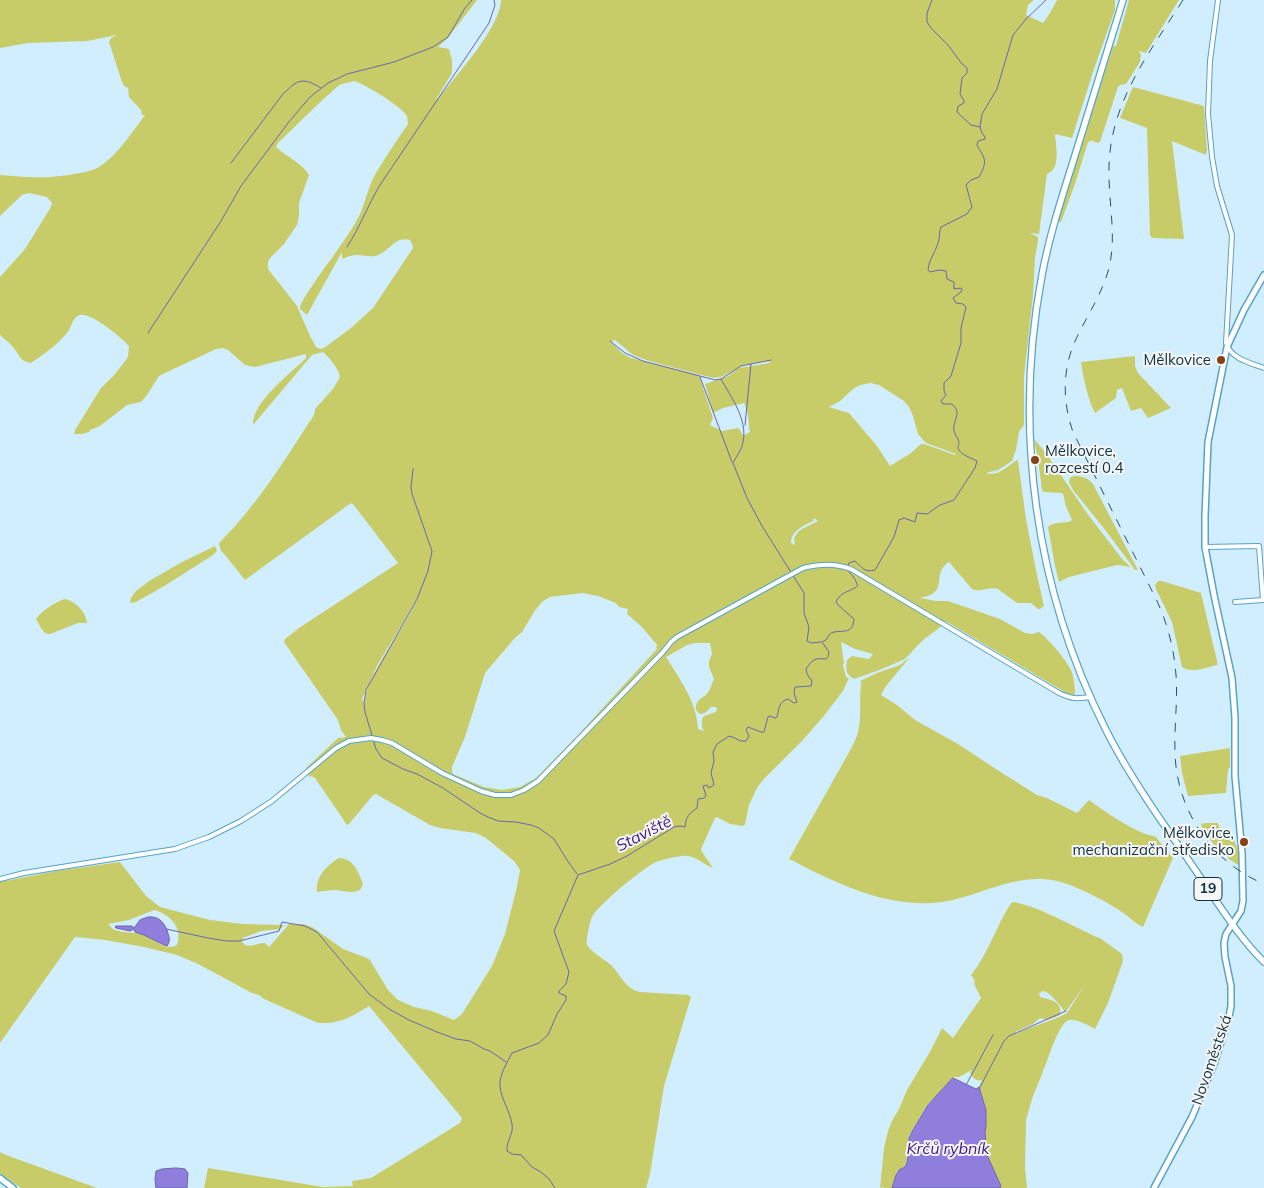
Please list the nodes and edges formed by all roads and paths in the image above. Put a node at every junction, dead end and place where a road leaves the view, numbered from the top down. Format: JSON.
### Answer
{"nodes":[{"id":1,"x":1123,"y":0,"type":"edge"},
{"id":2,"x":1218,"y":0,"type":"edge"},
{"id":3,"x":1264,"y":275,"type":"edge"},
{"id":4,"x":1227,"y":347,"type":"junction"},
{"id":5,"x":1264,"y":368,"type":"edge"},
{"id":6,"x":1205,"y":547,"type":"junction"},
{"id":7,"x":1235,"y":602,"type":"dead end"},
{"id":8,"x":1090,"y":696,"type":"junction"},
{"id":9,"x":0,"y":879,"type":"edge"},
{"id":10,"x":1232,"y":924,"type":"junction"},
{"id":11,"x":1264,"y":962,"type":"edge"},
{"id":12,"x":0,"y":1178,"type":"edge"},
{"id":13,"x":14,"y":1188,"type":"edge"},
{"id":14,"x":1154,"y":1188,"type":"edge"}],
"edges":[{"from":1,"to":8,"type":"main road","number":"19"},
{"from":2,"to":4,"type":"street"},
{"from":3,"to":4,"type":"street","name":"Novoměstská"},
{"from":4,"to":5,"type":"street"},
{"from":4,"to":6,"type":"street","name":"Novoměstská"},
{"from":6,"to":7,"type":"street"},
{"from":6,"to":10,"type":"street","name":"Novoměstská"},
{"from":8,"to":9,"type":"street"},
{"from":8,"to":10,"type":"main road","number":"19"},
{"from":10,"to":11,"type":"main road","number":"19"},
{"from":10,"to":14,"type":"street","name":"Novoměstská"},
{"from":12,"to":13,"type":"street"}]}
